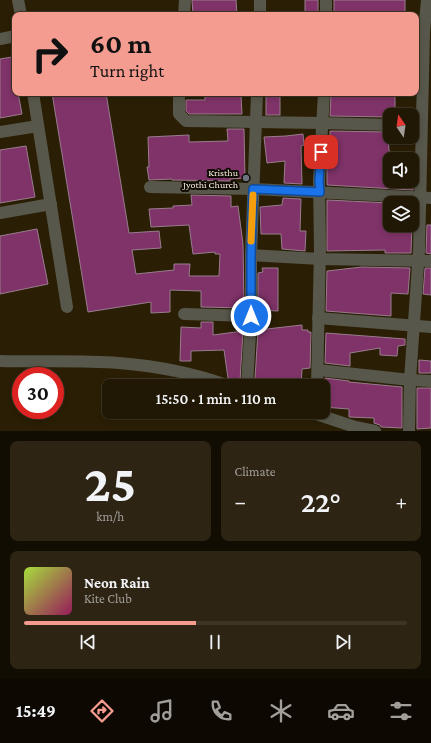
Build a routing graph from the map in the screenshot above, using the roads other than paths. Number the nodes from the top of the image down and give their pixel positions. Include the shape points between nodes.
1 (18, 0) edge
2 (185, 0) edge
3 (260, 0) edge
4 (326, 0) edge
5 (427, 0) edge
6 (20, 12) edge
7 (184, 12) edge
8 (260, 12) edge
9 (326, 12) edge
10 (12, 36) edge
11 (0, 38) edge
12 (33, 96) edge
13 (179, 96) edge
14 (257, 96) edge
15 (324, 96) edge
16 (256, 123) junction
17 (323, 123) junction
18 (383, 125) edge
19 (38, 126) junction
20 (422, 126) edge
21 (0, 132) edge
22 (150, 187) dead end
23 (253, 189) junction
24 (320, 192) junction
25 (426, 198) edge
26 (51, 204) junction
27 (0, 213) edge
28 (251, 255) junction
29 (320, 258) junction
30 (425, 260) edge
31 (67, 307) dead end
32 (184, 314) dead end
33 (251, 316) junction
34 (318, 318) junction
35 (414, 326) junction
36 (431, 327) edge
37 (0, 361) edge
38 (318, 370) junction
39 (205, 379) edge
40 (247, 379) edge
41 (317, 379) edge
42 (410, 380) junction
43 (431, 381) edge
44 (330, 419) edge
45 (375, 431) edge
46 (409, 431) edge

1 - 6 street
2 - 7 street
3 - 8 street
4 - 9 street
5 - 20 street
10 - 11 street
12 - 19 street
13 - 16 street via 179,114 186,121
14 - 16 street
15 - 17 street
16 - 17 street
16 - 23 street
17 - 18 street
17 - 24 street
19 - 21 street
19 - 26 street
20 - 25 street
22 - 23 street
23 - 24 street
23 - 28 street
24 - 25 street
24 - 29 street
25 - 30 street
26 - 27 street
26 - 31 street
28 - 29 street
28 - 33 street
29 - 30 street
29 - 34 street
30 - 35 street
32 - 33 street
33 - 40 street
34 - 35 street
34 - 38 street
35 - 36 street
35 - 42 street
37 - 39 street via 119,363 170,370
38 - 41 street
38 - 42 street
42 - 43 street
42 - 46 street
44 - 45 street

